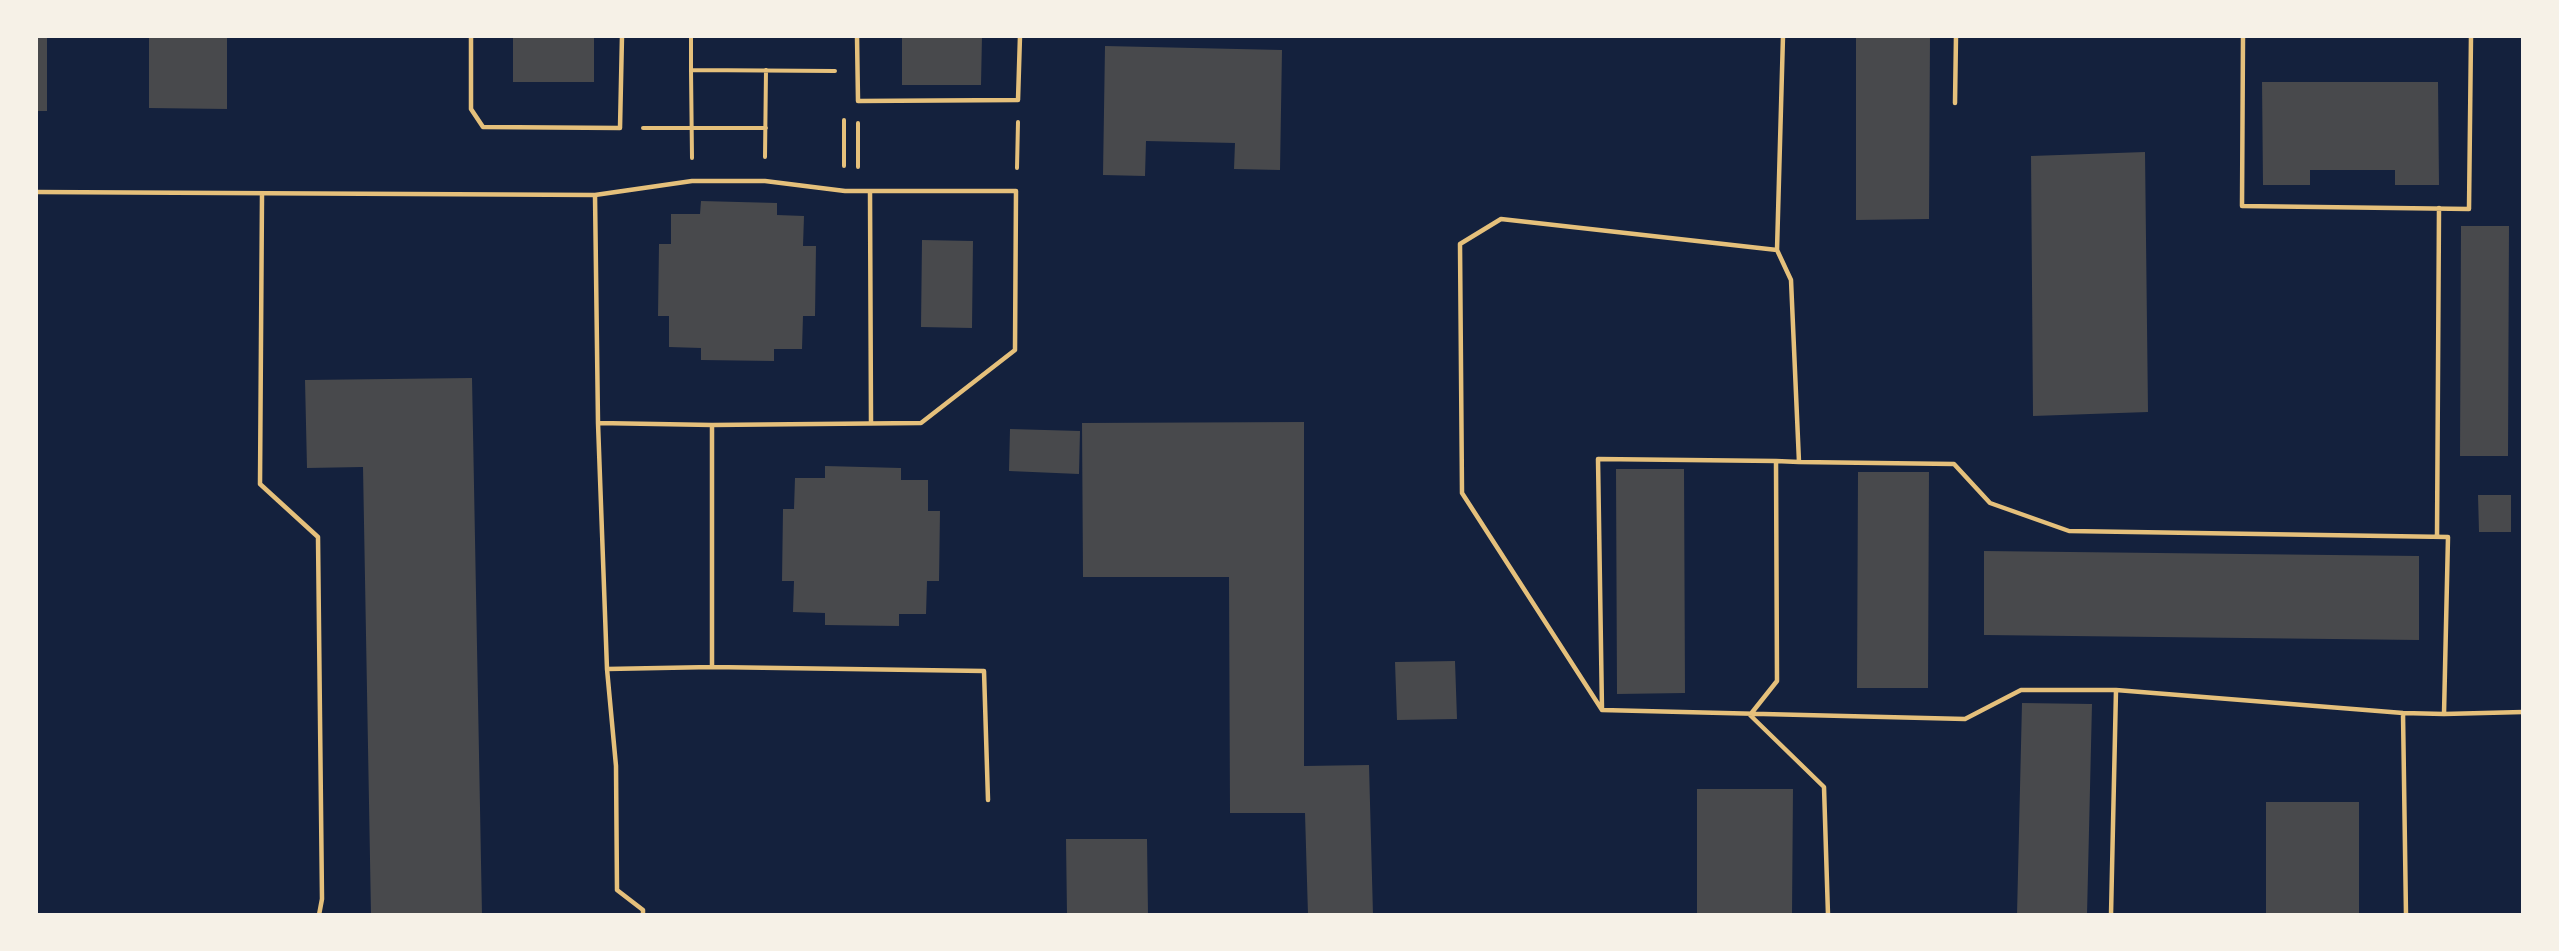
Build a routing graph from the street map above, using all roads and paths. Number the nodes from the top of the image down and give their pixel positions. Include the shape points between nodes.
1 (471, 36) edge
2 (622, 36) edge
3 (692, 36) edge
4 (857, 36) edge
5 (1020, 36) edge
6 (1783, 36) edge
7 (1956, 36) edge
8 (2243, 36) edge
9 (2471, 36) edge
10 (691, 70) junction
11 (766, 70) junction
12 (857, 72) junction
13 (1018, 100) junction
14 (858, 101) junction
15 (1955, 103) dead end
16 (843, 119) dead end
17 (620, 128) junction
18 (691, 129) junction
19 (766, 129) junction
20 (692, 181) junction
21 (765, 181) junction
22 (859, 190) junction
23 (845, 191) junction
24 (870, 191) junction
25 (1016, 191) junction
26 (36, 192) edge
27 (262, 195) junction
28 (594, 195) junction
29 (2439, 208) junction
30 (1777, 250) junction
31 (598, 423) junction
32 (871, 423) junction
33 (712, 425) junction
34 (1776, 461) junction
35 (1799, 462) junction
36 (2437, 537) junction
37 (712, 667) junction
38 (607, 669) junction
39 (2115, 690) junction
40 (1602, 710) junction
41 (2523, 712) edge
42 (2403, 713) junction
43 (2444, 714) junction
44 (1750, 715) junction
45 (988, 800) dead end
46 (319, 915) edge
47 (643, 915) edge
48 (1828, 915) edge
49 (2111, 915) edge
50 (2406, 915) edge

1 - 17 lane via 471,109 483,127
2 - 17 lane
3 - 10 path
4 - 12 lane
5 - 13 lane
6 - 30 lane
7 - 15 lane
8 - 29 lane via 2242,206
9 - 29 lane via 2469,209
10 - 11 path
10 - 18 path
11 - 12 path
11 - 19 path
12 - 14 lane
13 - 14 lane
13 - 25 path
14 - 22 path
16 - 23 path
17 - 18 path
18 - 19 path
18 - 20 path
19 - 21 path
20 - 21 lane
20 - 28 lane
21 - 23 lane
22 - 23 lane
22 - 24 lane
24 - 25 lane
24 - 32 lane
25 - 32 lane via 1015,350 921,423
26 - 27 lane
27 - 28 lane
27 - 46 lane via 260,484 318,537 322,899
28 - 31 lane
29 - 36 lane
30 - 35 lane via 1791,280
30 - 40 lane via 1501,219 1460,244 1462,494
31 - 33 lane
31 - 38 lane
32 - 33 lane
33 - 37 lane
34 - 35 lane
34 - 40 lane via 1598,459
34 - 44 lane via 1777,681
35 - 36 lane via 1954,465 1990,503 2068,531
36 - 43 lane via 2448,537
37 - 38 lane
37 - 45 lane via 984,671
38 - 47 lane via 616,765 616,890 643,910
39 - 42 lane
39 - 44 lane via 2021,690 1965,719
39 - 49 lane
40 - 44 lane
41 - 43 lane
42 - 43 lane
42 - 50 lane
44 - 48 lane via 1824,787

